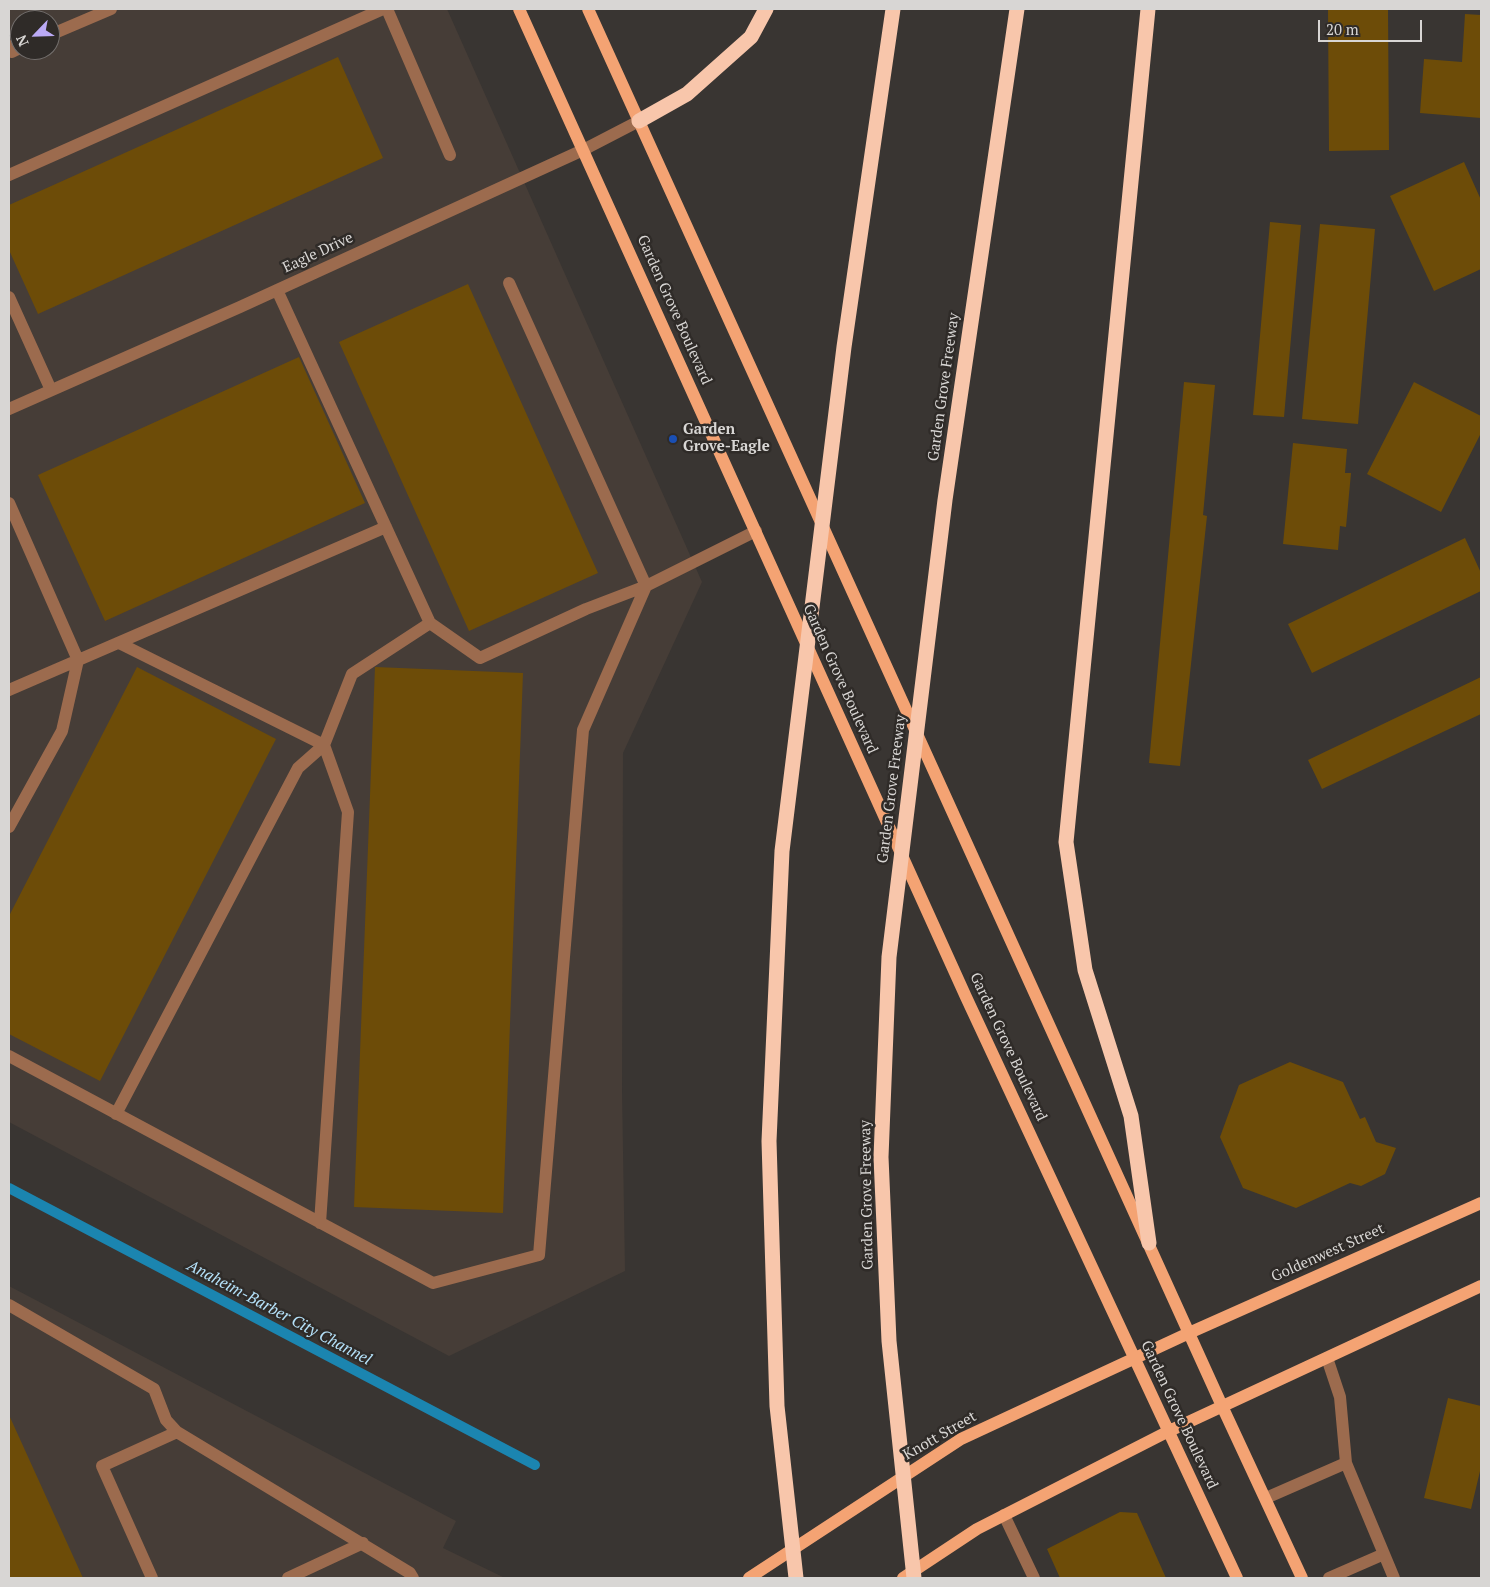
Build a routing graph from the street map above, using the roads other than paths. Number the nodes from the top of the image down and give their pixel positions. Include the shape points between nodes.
1 (111, 9) edge
2 (383, 9) edge
3 (387, 9) edge
4 (519, 9) edge
5 (588, 9) edge
6 (766, 9) edge
7 (893, 9) edge
8 (1018, 9) edge
9 (1148, 9) edge
10 (60, 31) edge
11 (639, 121) junction
12 (583, 150) junction
13 (450, 156) dead end
14 (9, 175) edge
15 (509, 283) dead end
16 (277, 290) junction
17 (9, 297) edge
18 (52, 390) junction
19 (9, 409) edge
20 (9, 503) edge
21 (386, 528) junction
22 (756, 531) junction
23 (646, 586) junction
24 (430, 623) junction
25 (119, 643) junction
26 (78, 660) junction
27 (9, 690) edge
28 (324, 745) junction
29 (9, 827) edge
30 (9, 1056) edge
31 (116, 1114) junction
32 (1481, 1203) edge
33 (320, 1223) junction
34 (1149, 1243) junction
35 (1481, 1286) edge
36 (9, 1305) edge
37 (1189, 1333) junction
38 (1327, 1358) junction
39 (1135, 1359) junction
40 (1222, 1406) junction
41 (177, 1432) junction
42 (1167, 1432) junction
43 (1346, 1463) junction
44 (1266, 1498) junction
45 (1004, 1515) junction
46 (363, 1543) junction
47 (1384, 1554) junction
48 (152, 1578) edge
49 (288, 1578) edge
50 (413, 1578) edge
51 (749, 1578) edge
52 (796, 1578) edge
53 (903, 1578) edge
54 (914, 1578) edge
55 (1034, 1578) edge
56 (1237, 1578) edge
57 (1302, 1578) edge
58 (1329, 1578) edge
59 (1394, 1578) edge

1 - 10 street
2 - 14 street
3 - 13 street
4 - 12 main road, Garden Grove Boulevard
5 - 11 main road
6 - 11 highway via 752,37 687,94
7 - 52 highway via 844,347 782,851 769,1141 778,1406
8 - 54 highway, Garden Grove Freeway via 945,500 889,957 882,1157 889,1341
9 - 34 highway via 1066,842 1085,970 1131,1116
11 - 12 street, Eagle Drive
11 - 34 main road
12 - 16 street, Eagle Drive
12 - 22 main road, Garden Grove Boulevard
15 - 23 street
16 - 18 street, Eagle Drive
16 - 21 street
17 - 18 street
18 - 19 street, Eagle Drive
20 - 26 street
21 - 24 street
21 - 25 street
22 - 23 street
22 - 39 main road, Garden Grove Boulevard via 962,988
23 - 24 street via 586,609 480,658
23 - 33 street via 583,730 539,1255 433,1283
24 - 28 street via 352,674
25 - 26 street
25 - 28 street
26 - 27 street
26 - 29 street via 62,730
28 - 31 street via 298,768
28 - 33 street via 348,812
30 - 31 street
31 - 33 street
32 - 37 main road, Goldenwest Street
34 - 37 main road
35 - 38 main road
36 - 41 street via 154,1389 166,1420
37 - 39 main road, Knott Street
37 - 40 main road
38 - 40 main road
38 - 43 street via 1340,1397
39 - 42 main road, Garden Grove Boulevard
39 - 51 main road, Knott Street via 961,1439
40 - 42 main road
40 - 44 main road
41 - 46 street via 269,1490
41 - 48 street via 102,1466
42 - 45 main road
42 - 56 main road, Garden Grove Boulevard
43 - 44 street
43 - 47 street
44 - 57 main road
45 - 53 main road
45 - 55 street
46 - 49 street
46 - 50 street
47 - 58 street
47 - 59 street

